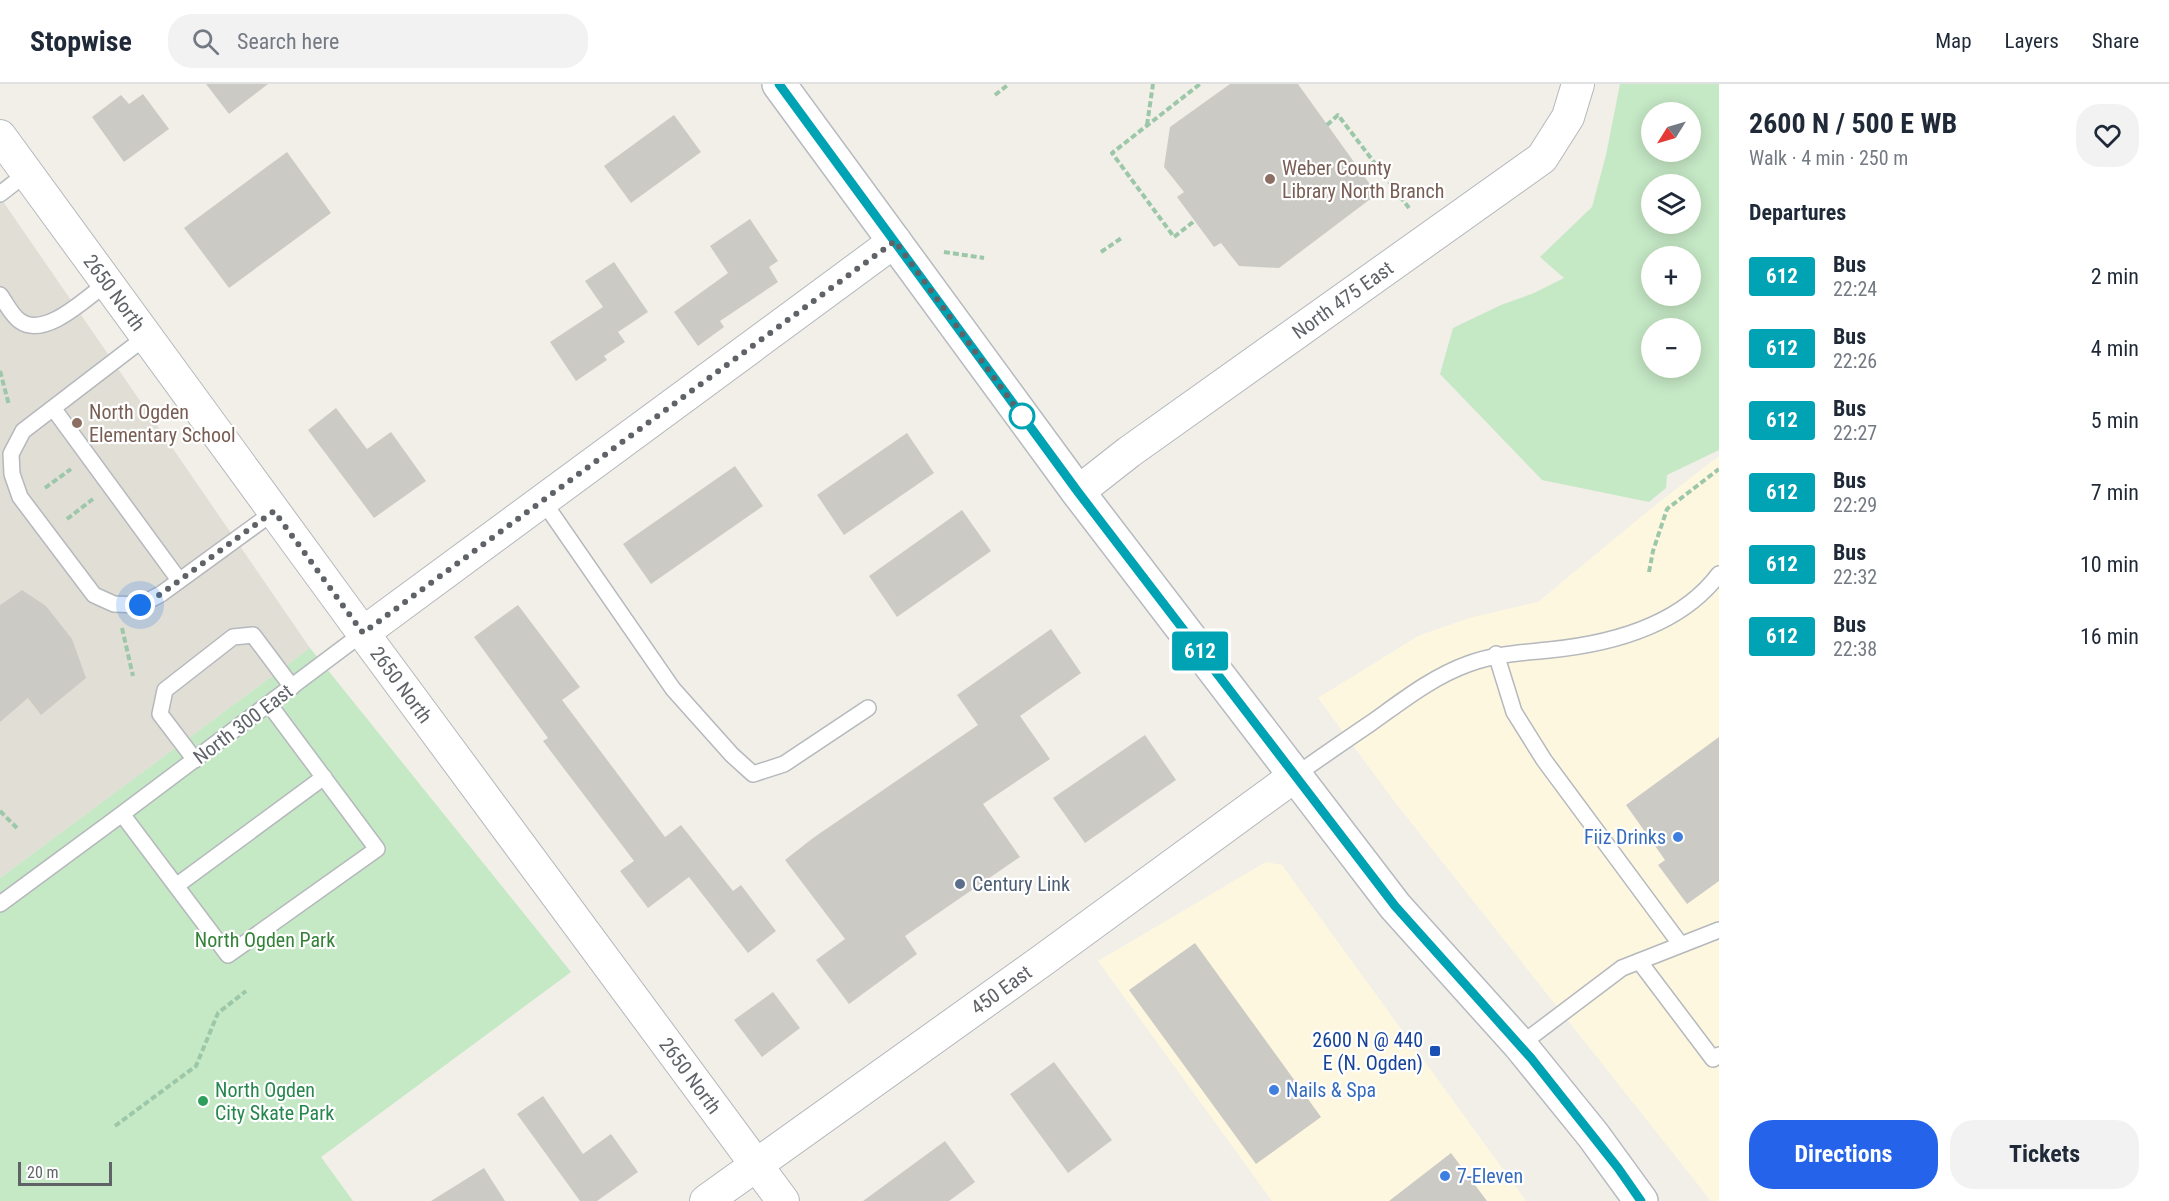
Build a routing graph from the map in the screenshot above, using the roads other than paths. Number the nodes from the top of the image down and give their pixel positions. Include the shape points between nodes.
1 (779, 84) edge
2 (1578, 84) edge
3 (0, 136) edge
4 (27, 173) junction
5 (0, 194) edge
6 (895, 241) junction
7 (107, 283) junction
8 (0, 295) edge
9 (147, 336) junction
10 (53, 408) junction
11 (1078, 492) junction
12 (543, 501) junction
13 (274, 511) junction
14 (1719, 574) edge
15 (179, 580) junction
16 (363, 633) junction
17 (1496, 654) junction
18 (292, 687) junction
19 (269, 704) junction
20 (868, 708) dead end
21 (195, 760) junction
22 (1296, 775) junction
23 (324, 777) junction
24 (122, 814) junction
25 (176, 886) junction
26 (0, 904) edge
27 (1719, 930) edge
28 (1681, 945) junction
29 (1639, 961) junction
30 (1520, 1045) junction
31 (1719, 1055) edge
32 (757, 1165) junction
33 (706, 1201) edge
34 (783, 1201) edge
35 (1641, 1201) edge

1 - 6 main road
2 - 11 street, North 475 East via 1568,117 1542,158
3 - 4 street, 2650 North
4 - 5 lane
4 - 7 street, 2650 North
6 - 11 main road
6 - 12 street
7 - 8 lane via 54,322 35,327 19,321
7 - 9 street, 2650 North
9 - 10 lane
9 - 13 street, 2650 North
10 - 15 lane
10 - 15 lane via 23,431 11,454 12,474 20,497 94,595 114,604 140,605
11 - 22 main road
12 - 16 street
12 - 20 lane via 673,689 753,774 784,764
13 - 15 lane
13 - 16 street, 2650 North
14 - 17 lane via 1689,606 1647,627 1608,640
16 - 18 lane, North 300 East
16 - 32 street, 2650 North
17 - 22 lane via 1439,677
17 - 28 lane via 1514,712 1544,760
18 - 19 lane, North 300 East
18 - 21 lane via 253,636 233,637 165,690 160,714
19 - 21 lane, North 300 East
19 - 23 lane
21 - 24 lane, North 300 East
22 - 30 main road via 1395,906
22 - 32 street, 450 East
23 - 25 lane
23 - 25 lane via 377,849 228,956
24 - 25 lane
24 - 26 lane, North 300 East
27 - 28 lane
28 - 29 lane
29 - 30 lane via 1622,968
29 - 31 lane via 1713,1059
30 - 35 main road
32 - 33 street, 450 East
32 - 34 street, 2650 North

